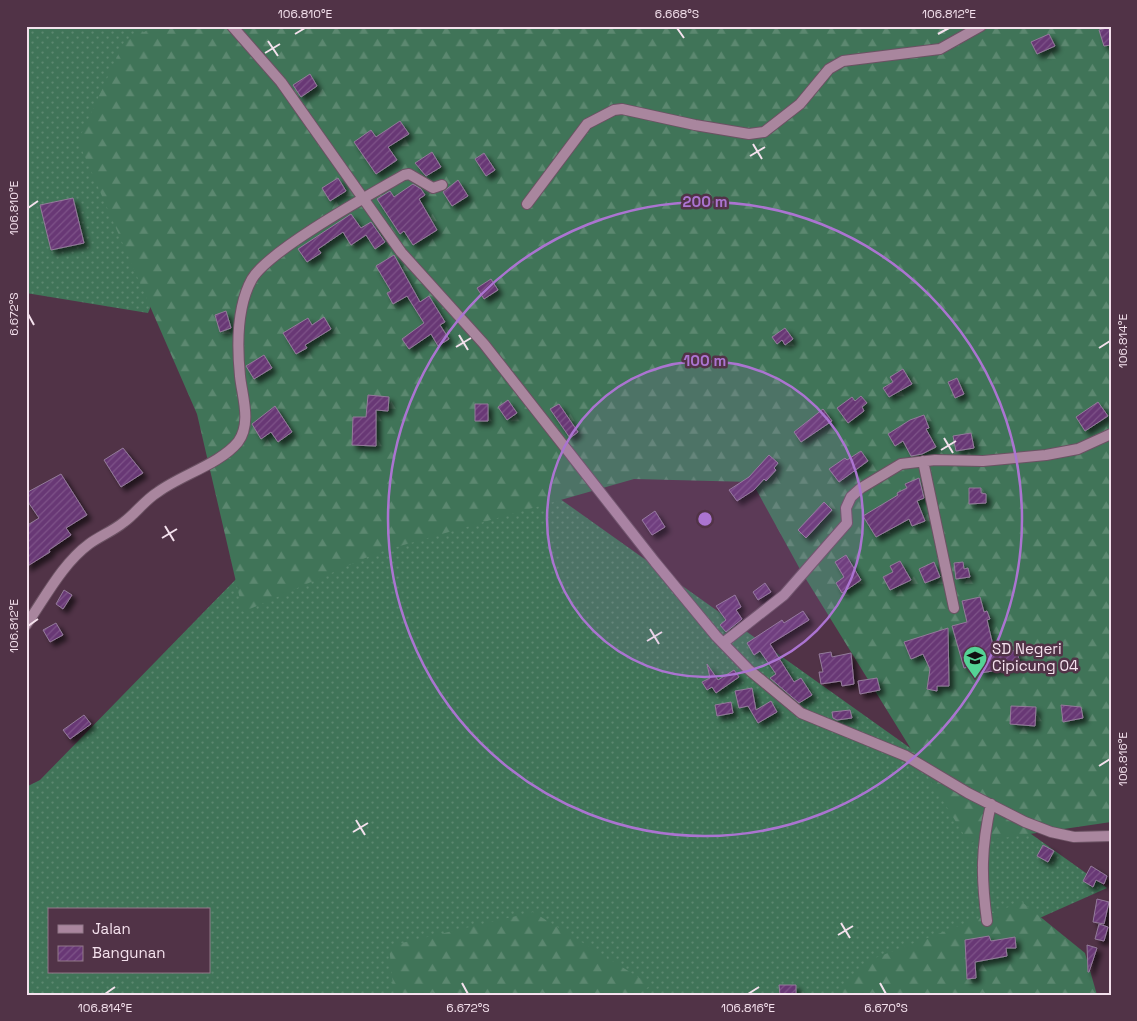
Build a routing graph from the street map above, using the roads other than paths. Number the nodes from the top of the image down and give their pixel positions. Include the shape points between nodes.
1 (232, 26) edge
2 (981, 26) edge
3 (442, 185) dead end
4 (363, 199) junction
5 (527, 204) dead end
6 (1111, 434) edge
7 (923, 461) junction
8 (954, 608) dead end
9 (26, 625) edge
10 (723, 643) junction
11 (991, 804) junction
12 (1111, 836) edge
13 (987, 921) dead end

1 - 4 street via 281,82
2 - 5 street via 940,50 843,60 829,69 800,104 764,132 749,134 614,110 587,124
3 - 4 street via 433,188 409,174
4 - 9 street via 268,262 249,284 240,328 240,378 245,412 239,440 226,453 156,493 122,524 89,543 60,576
4 - 10 street via 401,252 484,344 620,519
6 - 7 street via 1078,449 1046,455 983,462
7 - 8 street
7 - 10 street via 901,464 851,497 846,508 847,523 795,584
10 - 11 street via 800,713 912,759
11 - 12 street via 1051,832 1074,837
11 - 13 street via 983,844 981,878

